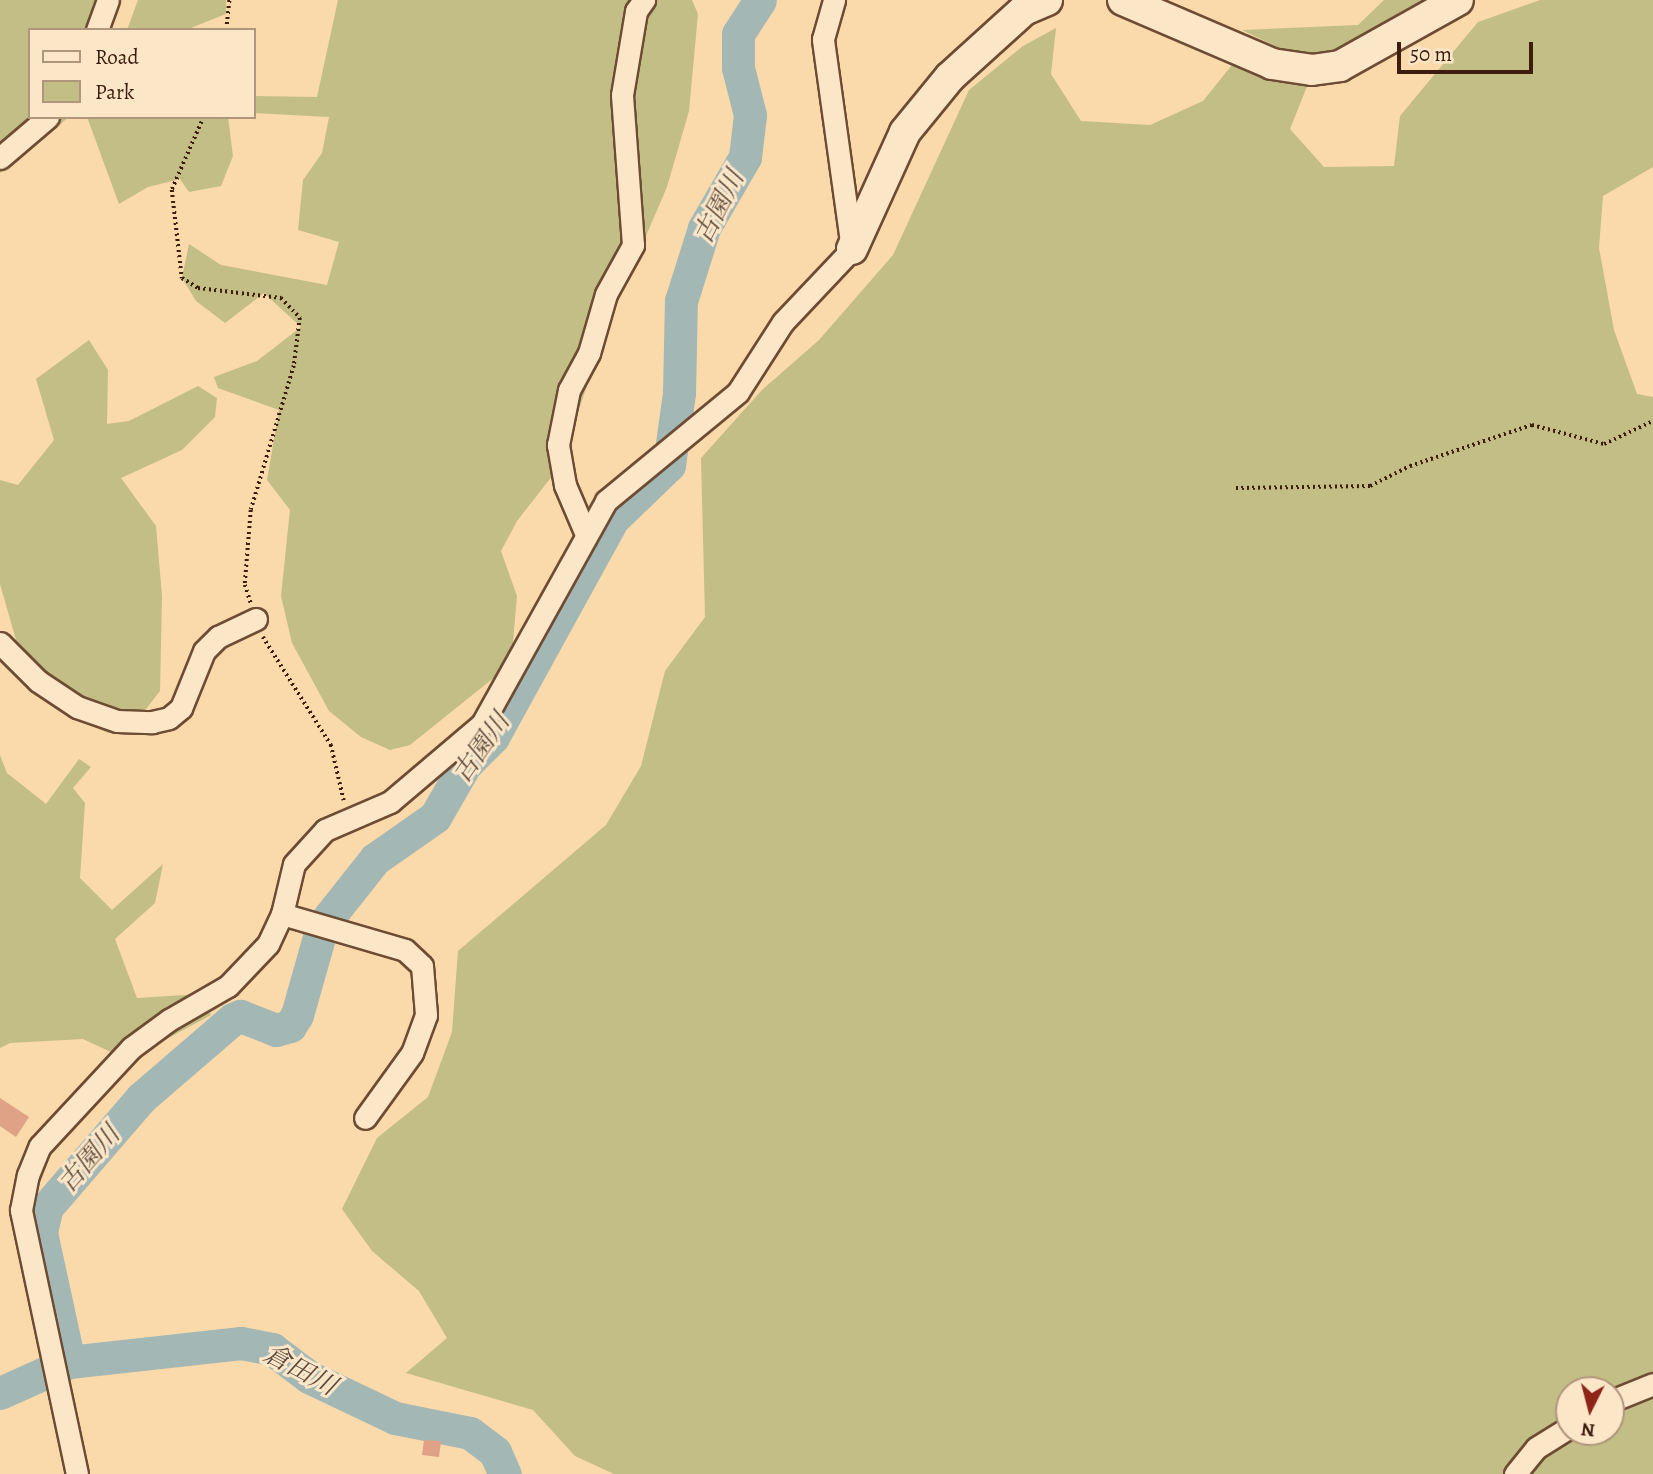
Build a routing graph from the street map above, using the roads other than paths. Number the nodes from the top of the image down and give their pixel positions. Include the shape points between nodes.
1 (108, 0) edge
2 (644, 0) edge
3 (834, 0) edge
4 (1047, 0) edge
5 (1123, 0) edge
6 (1458, 0) edge
7 (98, 28) edge
8 (46, 119) edge
9 (0, 158) edge
10 (852, 249) junction
11 (585, 532) junction
12 (256, 619) road end
13 (0, 643) edge
14 (282, 914) junction
15 (365, 1118) dead end
16 (1653, 1384) edge
17 (1625, 1395) edge
18 (1555, 1436) edge
19 (78, 1474) edge
20 (1515, 1474) edge

1 - 7 street
2 - 11 street via 636,11 622,95 633,245 606,293 589,353 569,390 558,445 565,485
3 - 10 street via 823,39
4 - 10 street via 1024,10 950,77 905,132
5 - 6 street via 1272,64 1312,70 1340,66
8 - 9 street
10 - 11 street via 783,322 738,392 700,427 639,470 606,501
11 - 14 street via 482,724 390,802 325,830 294,864
12 - 13 street via 218,637 204,651 181,708 169,718 152,722 117,721 77,707 38,681
14 - 15 street via 404,950 422,966 426,1015 412,1053
14 - 19 street via 268,944 228,986 131,1048 40,1146 28,1175 21,1210
16 - 17 street
18 - 20 street via 1536,1448

